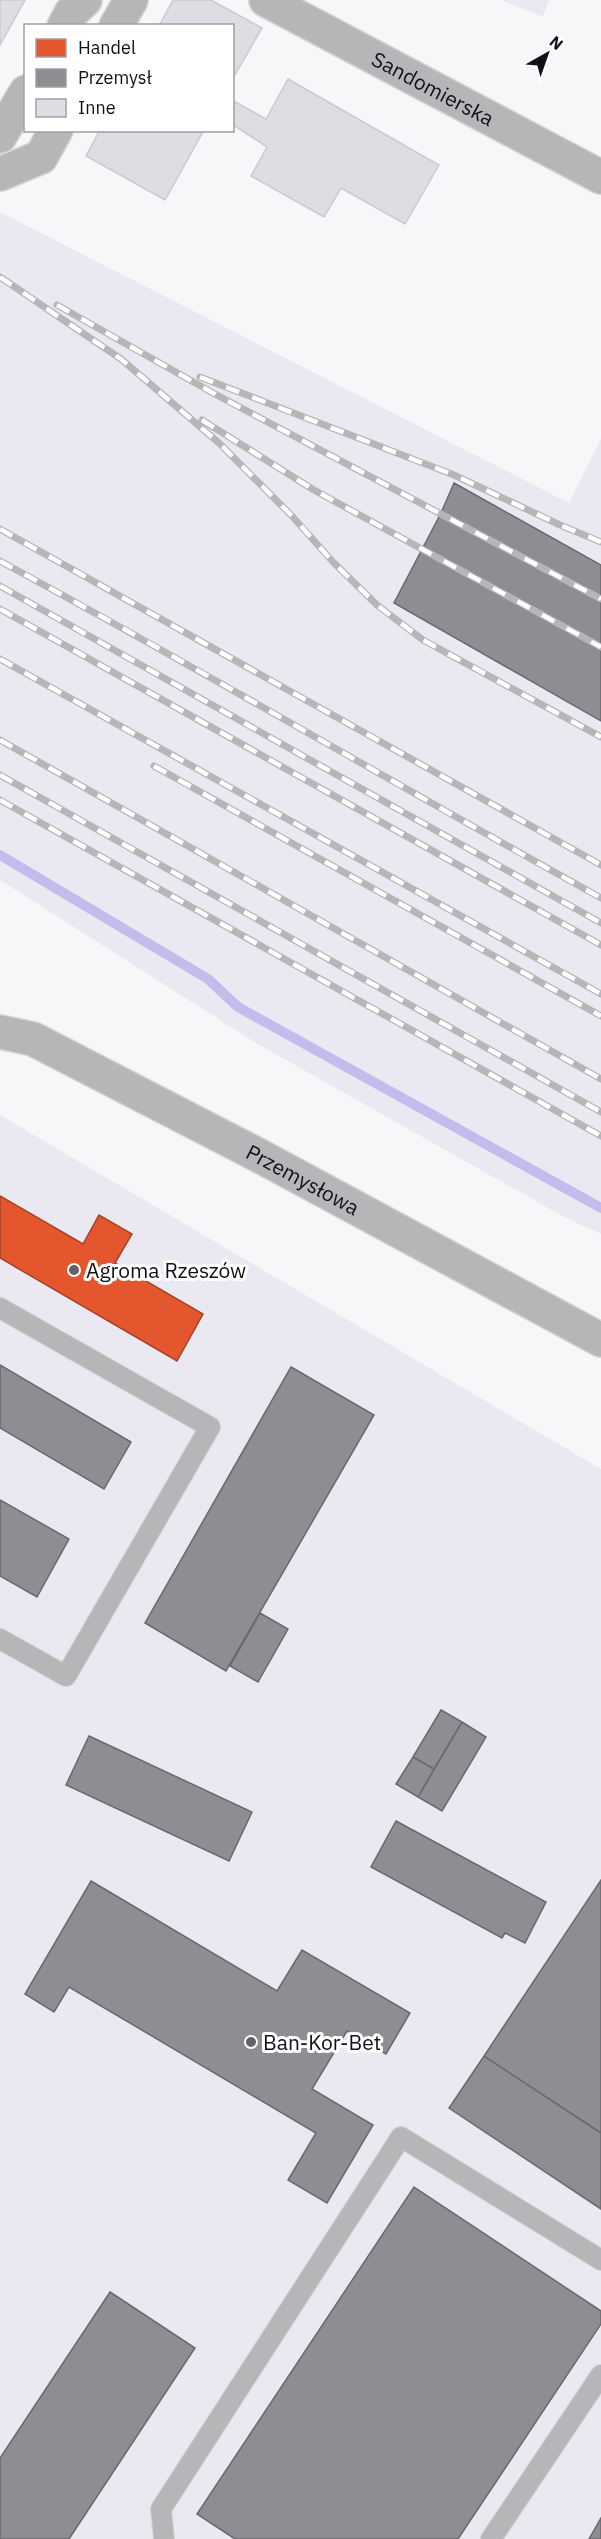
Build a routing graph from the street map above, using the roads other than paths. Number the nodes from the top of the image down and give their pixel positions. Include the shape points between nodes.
1 (86, 0) edge
2 (131, 0) edge
3 (266, 0) edge
4 (65, 24) edge
5 (117, 24) edge
6 (24, 95) edge
7 (55, 132) edge
8 (0, 136) edge
9 (0, 174) edge
10 (601, 177) edge
11 (0, 1032) edge
12 (0, 1308) edge
13 (601, 1340) edge
14 (0, 1639) edge
15 (601, 2260) edge
16 (601, 2375) edge
17 (164, 2539) edge
18 (491, 2539) edge

1 - 4 street
2 - 5 street
3 - 10 street, Sandomierska
6 - 8 street
7 - 9 street via 41,157
11 - 13 street, Przemysłowa via 33,1039
12 - 14 lane via 210,1427 66,1676
15 - 17 lane via 401,2137 161,2509
16 - 18 lane

